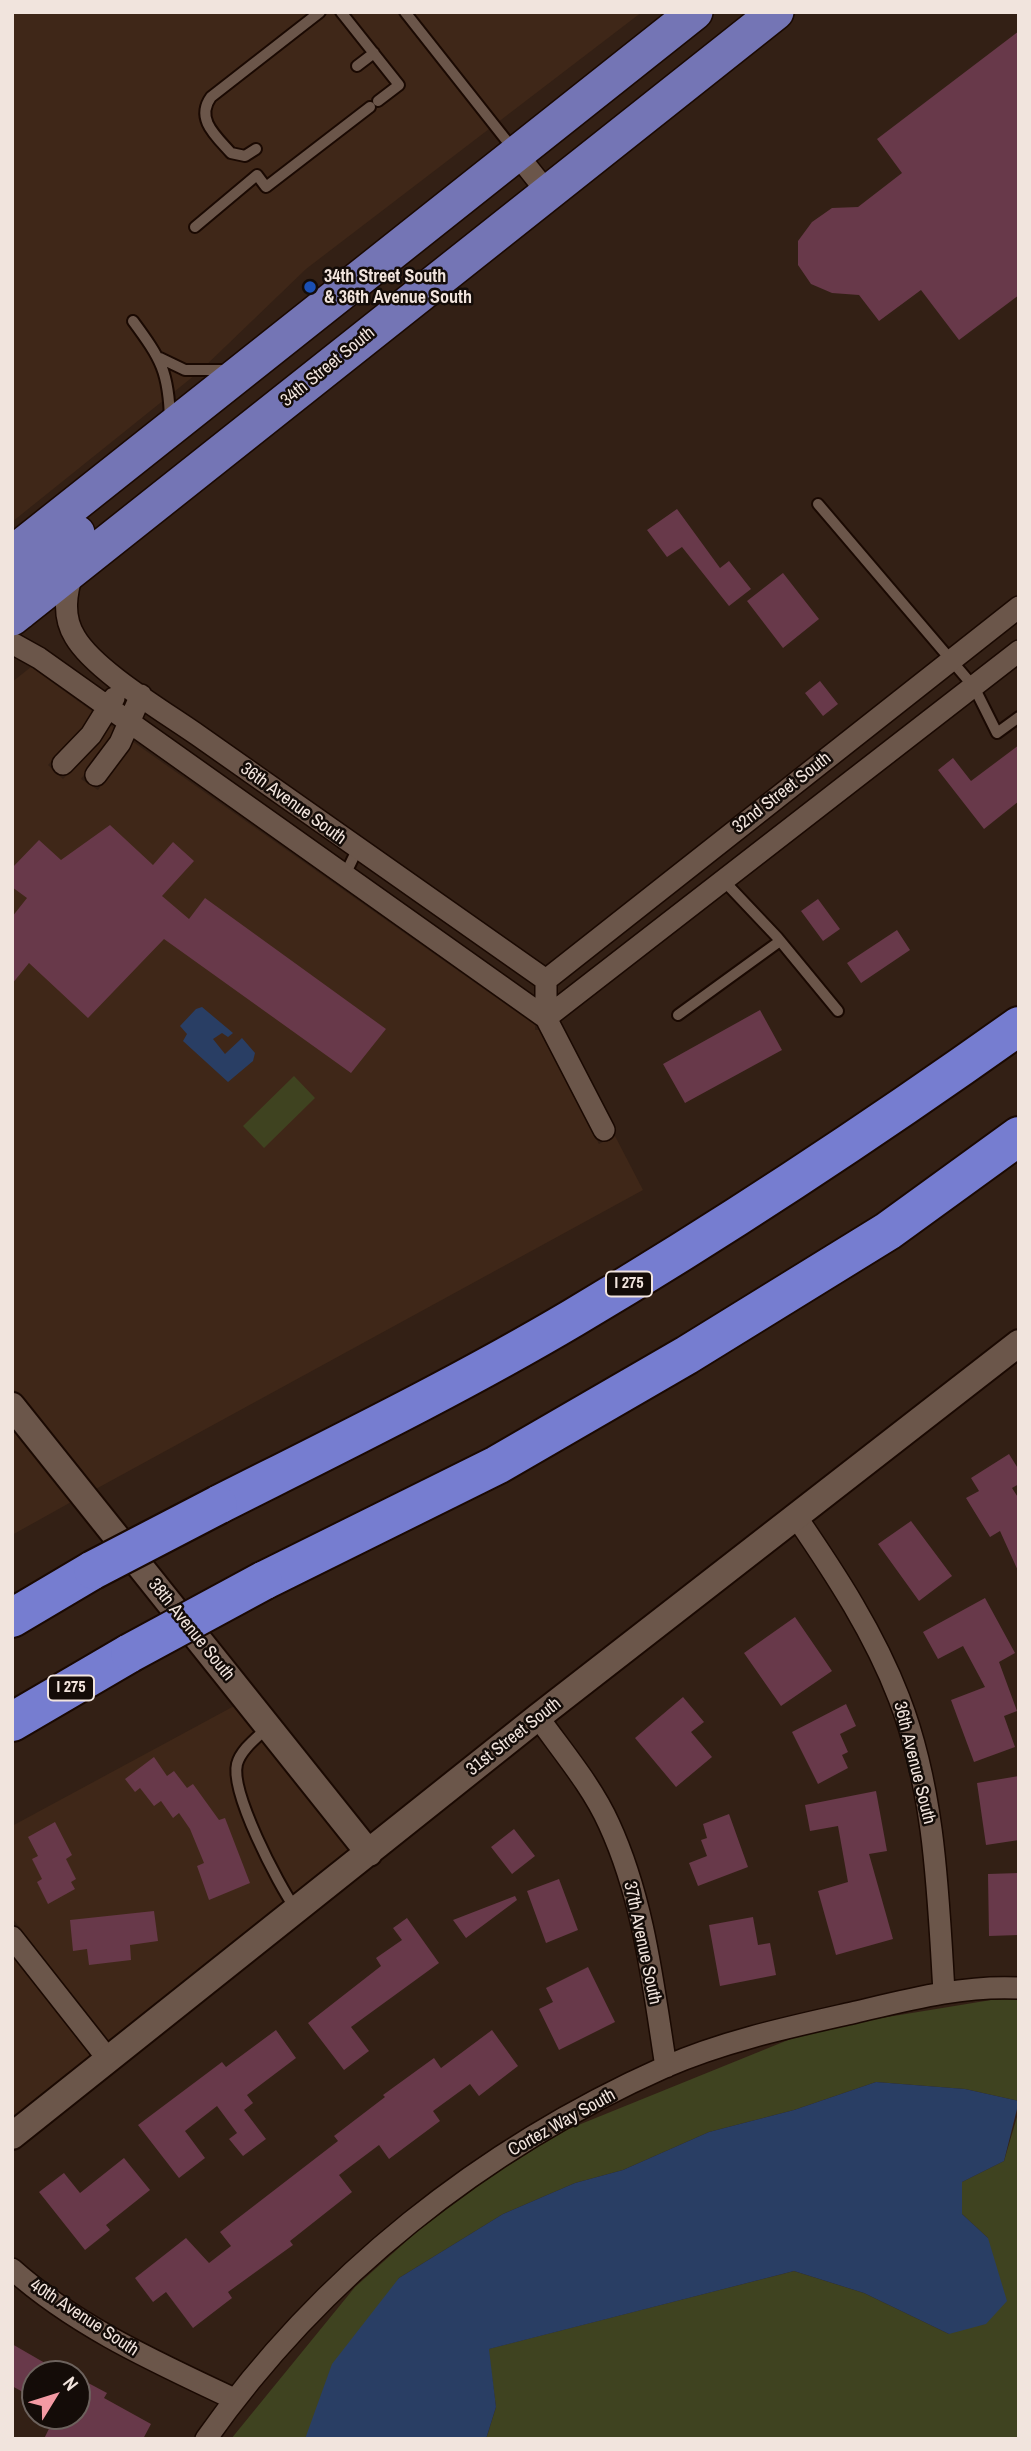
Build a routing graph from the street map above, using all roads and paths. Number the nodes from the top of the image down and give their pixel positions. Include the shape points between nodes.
1 (320, 12) edge
2 (341, 12) edge
3 (405, 12) edge
4 (695, 12) edge
5 (766, 16) edge
6 (374, 53) junction
7 (357, 66) dead end
8 (256, 149) dead end
9 (516, 153) junction
10 (547, 192) junction
11 (195, 227) dead end
12 (133, 321) dead end
13 (160, 358) junction
14 (249, 368) junction
15 (171, 430) junction
16 (818, 504) dead end
17 (12, 554) edge
18 (74, 569) junction
19 (1019, 607) edge
20 (15, 624) edge
21 (1019, 651) edge
22 (950, 660) junction
23 (123, 681) junction
24 (974, 687) junction
25 (141, 695) junction
26 (108, 709) junction
27 (1019, 717) edge
28 (127, 723) junction
29 (63, 764) dead end
30 (96, 775) dead end
31 (357, 849) junction
32 (344, 877) junction
33 (724, 881) junction
34 (780, 941) junction
35 (546, 980) junction
36 (838, 1011) dead end
37 (678, 1015) dead end
38 (546, 1018) junction
39 (1019, 1026) edge
40 (604, 1130) dead end
41 (1019, 1136) edge
42 (1019, 1343) edge
43 (12, 1406) edge
44 (797, 1518) junction
45 (12, 1618) edge
46 (538, 1717) junction
47 (12, 1722) edge
48 (268, 1727) junction
49 (369, 1853) junction
50 (296, 1910) junction
51 (12, 1937) edge
52 (1019, 1988) edge
53 (944, 1992) junction
54 (108, 2059) junction
55 (666, 2067) junction
56 (12, 2136) edge
57 (12, 2269) edge
58 (234, 2399) junction
59 (206, 2439) edge

1 - 8 lane via 211,97 205,107 205,121 230,153 245,156
2 - 6 lane
3 - 9 lane
4 - 9 highway
5 - 10 highway, 34th Street South
6 - 7 lane
6 - 11 lane via 399,85 266,187 257,176
9 - 10 street
9 - 14 highway
10 - 18 highway, 34th Street South
12 - 13 lane
13 - 14 lane via 185,370
13 - 15 lane via 168,383
14 - 15 highway
15 - 17 highway
15 - 20 highway via 160,466 29,574 19,592
16 - 22 lane
18 - 20 highway, 34th Street South
18 - 23 street, 36th Avenue South via 66,605 73,635 83,649
19 - 22 street, 32nd Street South
20 - 26 street, 36th Avenue South via 39,658
21 - 24 street, 32nd Street South
22 - 24 lane
22 - 35 street, 32nd Street South
23 - 25 street, 36th Avenue South
23 - 26 street
24 - 27 lane via 997,733
24 - 33 street, 32nd Street South
25 - 28 street
25 - 31 street, 36th Avenue South
26 - 28 street, 36th Avenue South
26 - 29 street
28 - 30 street via 120,743
28 - 32 street, 36th Avenue South
31 - 32 lane
31 - 35 street, 36th Avenue South
32 - 38 street, 36th Avenue South
33 - 34 lane
33 - 38 street, 32nd Street South
34 - 36 lane
34 - 37 lane
35 - 38 street, 36th Avenue South
38 - 40 street, 36th Avenue South
39 - 45 highway, I 275, bridge via 742,1214 571,1319 413,1407 93,1570
41 - 47 highway, I 275, bridge via 888,1231 687,1355 497,1465 263,1581
42 - 44 street, 31st Street South
43 - 48 street, 38th Avenue South
44 - 46 street, 31st Street South
44 - 53 street, 36th Avenue South via 842,1584 900,1699 920,1771 936,1860
46 - 49 street, 31st Street South
46 - 55 street, 37th Avenue South via 609,1822 636,1896
48 - 49 street, 38th Avenue South
48 - 50 lane via 238,1760 236,1782 279,1885
49 - 50 street, 31st Street South
50 - 54 street, 31st Street South
51 - 54 street
52 - 53 street, Cortez Way South
53 - 55 street, Cortez Way South via 779,2029
54 - 56 street, 31st Street South
55 - 58 street, Cortez Way South via 551,2127 427,2209 359,2264
57 - 58 street, 40th Avenue South via 39,2293 125,2348
58 - 59 street, Cortez Way South

